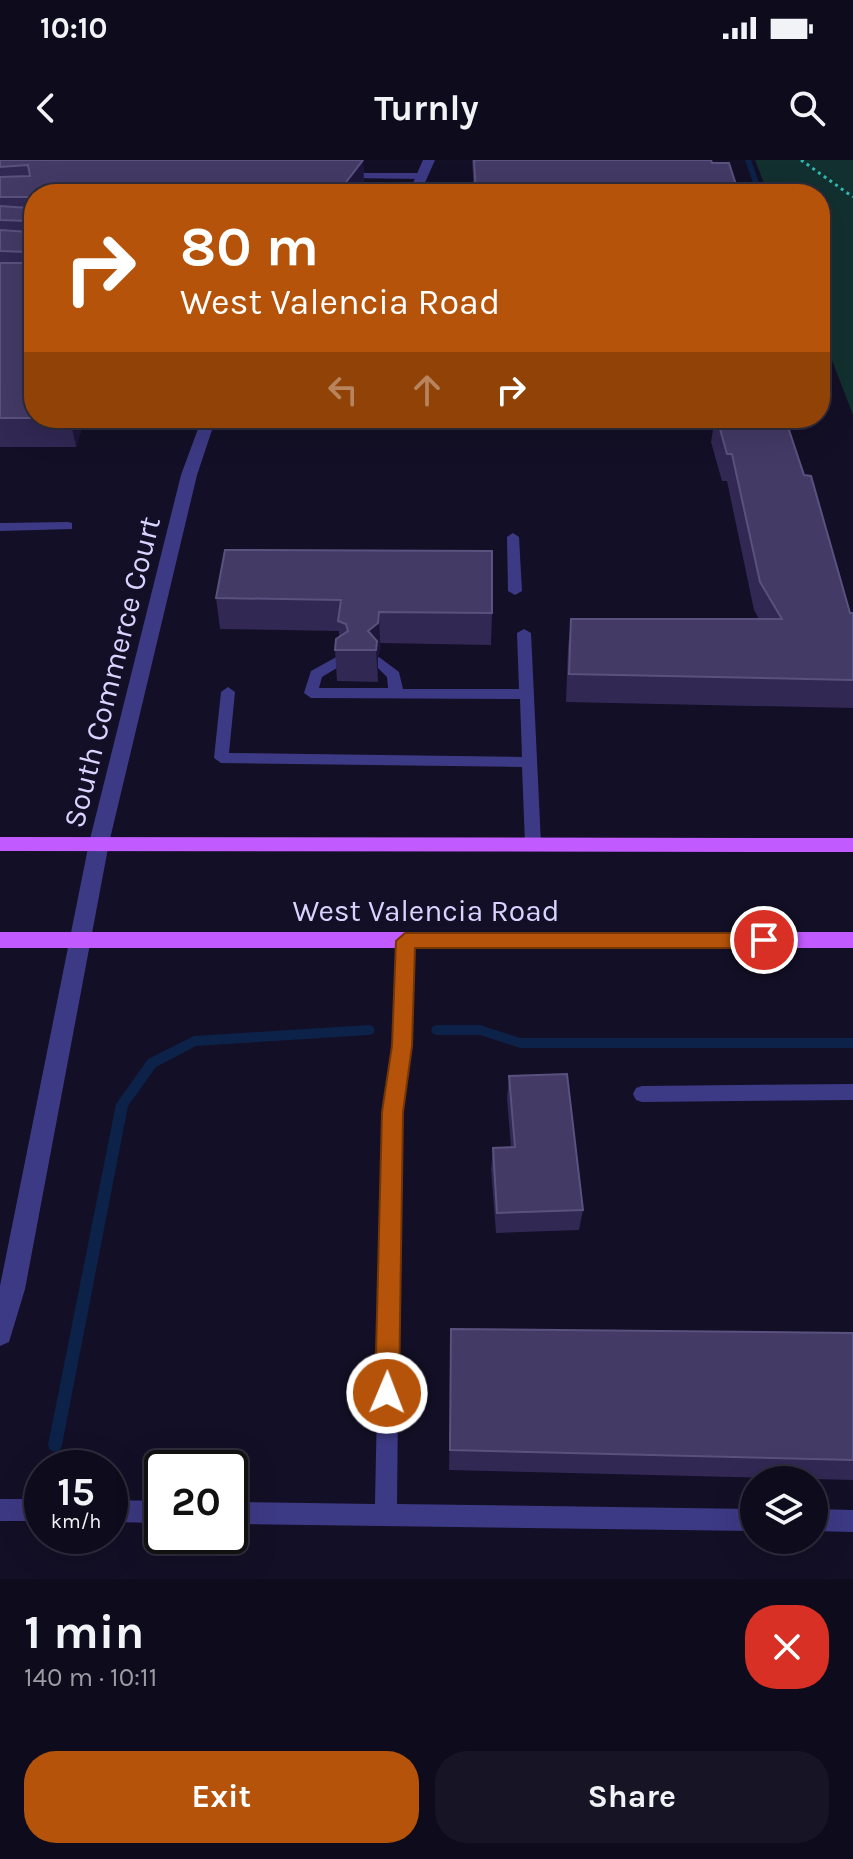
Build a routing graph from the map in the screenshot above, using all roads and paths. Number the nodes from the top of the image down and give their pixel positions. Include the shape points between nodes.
1 (429, 160) edge
2 (801, 160) edge
3 (331, 175) edge
4 (422, 176) junction
5 (418, 184) edge
6 (853, 197) edge
7 (205, 428) edge
8 (68, 526) dead end
9 (0, 527) edge
10 (513, 537) dead end
11 (515, 591) dead end
12 (524, 633) dead end
13 (340, 660) edge
14 (379, 662) edge
15 (228, 692) dead end
16 (396, 693) junction
17 (527, 694) junction
18 (529, 762) junction
19 (99, 843) junction
20 (0, 844) edge
21 (533, 844) junction
22 (853, 845) edge
23 (0, 940) edge
24 (853, 940) edge
25 (78, 941) junction
26 (405, 941) junction
27 (853, 1092) edge
28 (642, 1094) dead end
29 (0, 1333) edge
30 (0, 1510) edge
31 (24, 1510) edge
32 (248, 1513) edge
33 (386, 1515) junction
34 (740, 1520) edge
35 (828, 1520) edge
36 (853, 1521) edge

1 - 4 street
2 - 6 path
3 - 4 lane
4 - 5 street
7 - 19 street, South Commerce Court via 189,475
8 - 9 lane
10 - 11 lane
12 - 17 lane
13 - 16 lane via 316,674 311,693
14 - 16 lane via 394,675
15 - 18 lane via 221,758
16 - 17 lane
17 - 18 lane
18 - 21 lane
19 - 20 main road
19 - 21 main road
19 - 25 street, South Commerce Court
21 - 22 main road
23 - 25 main road, West Valencia Road
24 - 26 main road, West Valencia Road
25 - 26 main road, West Valencia Road
25 - 29 street, South Commerce Court
26 - 33 lane via 402,1046 392,1112
27 - 28 lane
30 - 31 lane
32 - 33 lane
33 - 34 lane
35 - 36 lane

